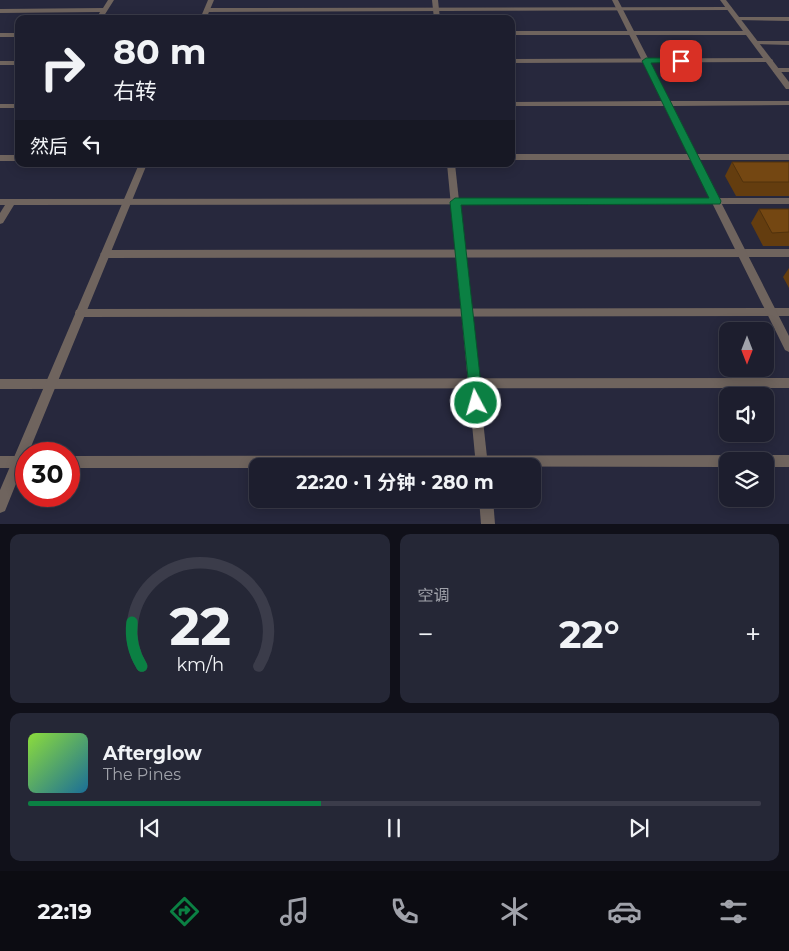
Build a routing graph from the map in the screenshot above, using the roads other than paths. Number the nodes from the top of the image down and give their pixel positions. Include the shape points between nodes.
1 (111, 0) edge
2 (211, 0) edge
3 (435, 0) edge
4 (615, 0) edge
5 (723, 0) edge
6 (730, 8) junction
7 (436, 9) junction
8 (620, 9) junction
9 (104, 10) junction
10 (206, 10) junction
11 (0, 11) edge
12 (101, 15) edge
13 (204, 15) edge
14 (437, 15) edge
15 (738, 19) junction
16 (789, 19) edge
17 (632, 33) junction
18 (748, 33) junction
19 (515, 34) edge
20 (0, 35) edge
21 (15, 35) edge
22 (756, 43) junction
23 (789, 43) edge
24 (769, 60) junction
25 (515, 61) edge
26 (646, 61) junction
27 (0, 63) edge
28 (15, 63) edge
29 (776, 70) junction
30 (789, 70) edge
31 (789, 87) edge
32 (667, 103) junction
33 (789, 103) edge
34 (515, 104) edge
35 (0, 106) edge
36 (15, 106) edge
37 (515, 157) edge
38 (694, 157) junction
39 (789, 157) edge
40 (0, 158) edge
41 (15, 158) edge
42 (142, 167) edge
43 (452, 167) edge
44 (716, 201) junction
45 (789, 201) edge
46 (0, 202) edge
47 (11, 202) junction
48 (127, 202) junction
49 (455, 202) junction
50 (0, 220) edge
51 (461, 253) junction
52 (742, 253) junction
53 (789, 253) edge
54 (105, 254) junction
55 (772, 312) junction
56 (789, 312) edge
57 (467, 313) junction
58 (80, 314) junction
59 (789, 347) edge
60 (789, 383) edge
61 (0, 384) edge
62 (51, 384) junction
63 (474, 384) junction
64 (29, 442) edge
65 (481, 458) edge
66 (789, 460) edge
67 (0, 462) edge
68 (15, 462) edge
69 (80, 462) edge
70 (249, 463) edge
71 (541, 463) edge
72 (15, 476) edge
73 (0, 506) edge
74 (487, 508) edge
75 (488, 524) edge

1 - 9 street
2 - 10 street
3 - 7 street
4 - 8 street
5 - 6 street
6 - 8 street
6 - 15 street
7 - 8 street
7 - 10 street
7 - 14 street
8 - 17 street
9 - 11 street
9 - 12 street
10 - 13 street
15 - 16 street
15 - 18 street
17 - 18 street
17 - 19 street
17 - 26 street
18 - 22 street
20 - 21 street
22 - 23 street
22 - 24 street
24 - 26 street
24 - 29 street
25 - 26 street
26 - 32 street
27 - 28 street
29 - 30 street
29 - 31 street
32 - 33 street
32 - 34 street
32 - 38 street
35 - 36 street
37 - 38 street
38 - 39 street
38 - 44 street
40 - 41 street
42 - 48 street
43 - 49 street
44 - 45 street
44 - 49 street
44 - 52 street
46 - 47 street
47 - 48 street
47 - 50 street
48 - 49 street
48 - 54 street
49 - 51 street
51 - 52 street
51 - 54 street
51 - 57 street
52 - 53 street
52 - 55 street
54 - 58 street
55 - 56 street
55 - 57 street
55 - 59 street
57 - 58 street
57 - 63 street
58 - 62 street
60 - 63 street
61 - 62 street
62 - 63 street
62 - 64 street
63 - 65 street
66 - 71 street
67 - 68 street
69 - 70 street
72 - 73 street
74 - 75 street

